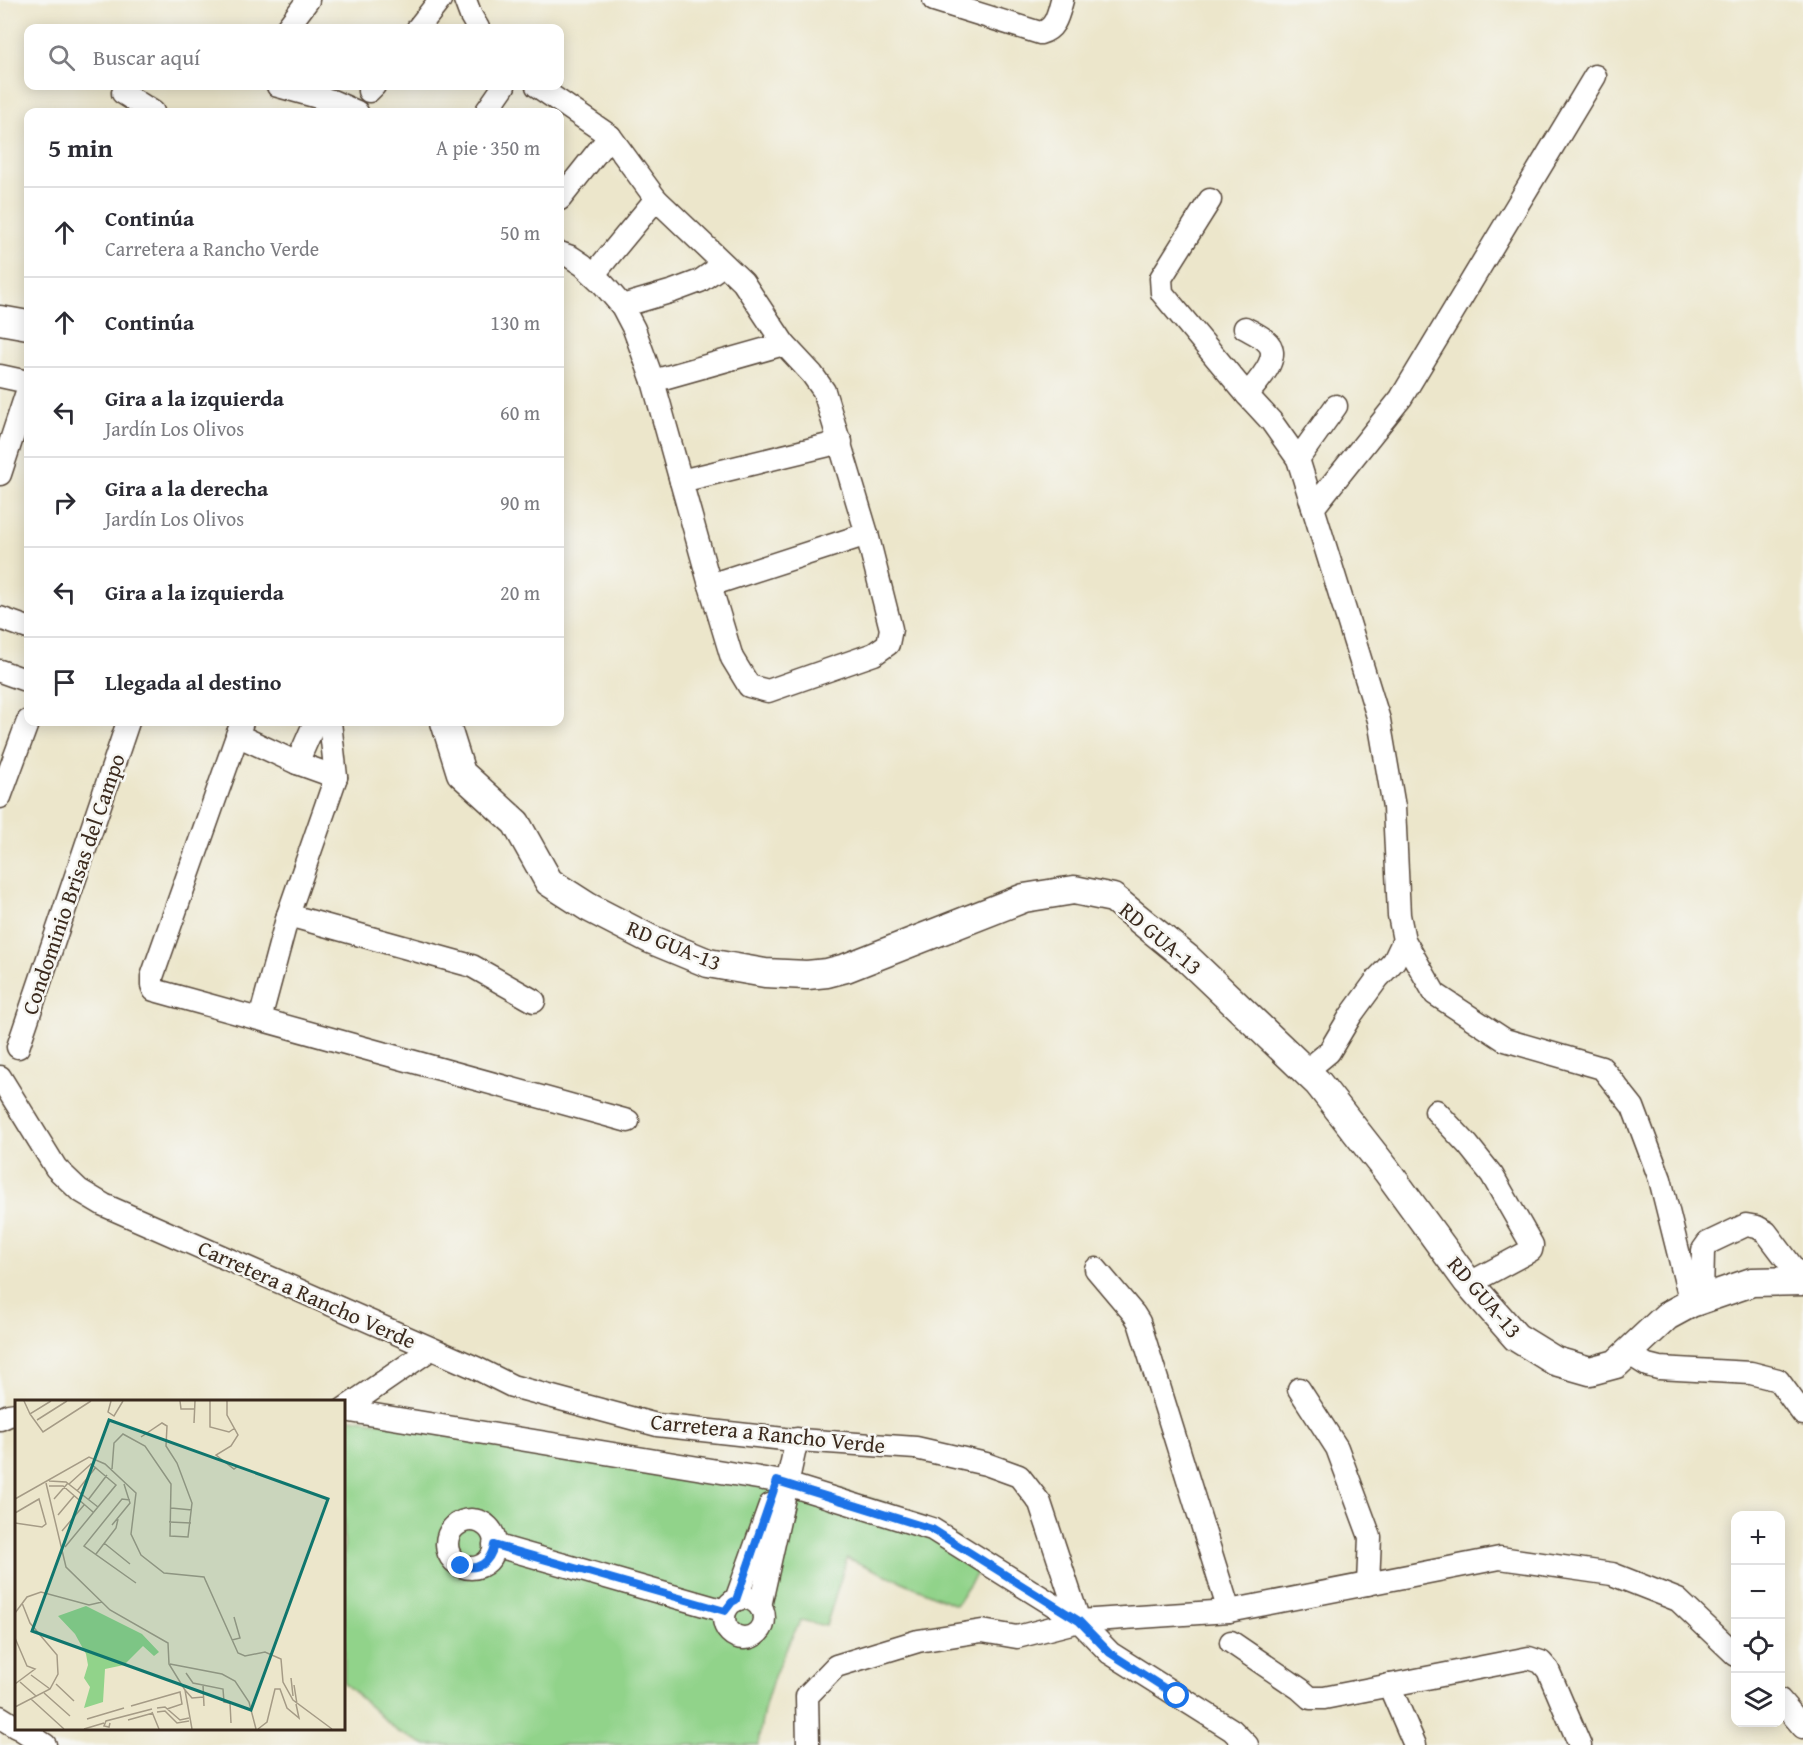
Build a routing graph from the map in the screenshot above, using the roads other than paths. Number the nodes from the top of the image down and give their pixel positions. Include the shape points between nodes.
1 (308, 0) edge
2 (440, 0) edge
3 (465, 0) edge
4 (934, 0) edge
5 (1062, 0) edge
6 (290, 24) edge
7 (421, 24) edge
8 (476, 24) edge
9 (1595, 76) dead end
10 (292, 90) edge
11 (501, 90) edge
12 (543, 90) edge
13 (121, 97) edge
14 (144, 108) edge
15 (348, 108) edge
16 (489, 108) edge
17 (610, 136) junction
18 (564, 194) edge
19 (656, 199) junction
20 (1210, 200) dead end
21 (564, 254) edge
22 (723, 265) junction
23 (594, 274) junction
24 (622, 306) junction
25 (0, 320) edge
26 (24, 324) edge
27 (1245, 328) dead end
28 (784, 344) junction
29 (0, 376) edge
30 (24, 381) edge
31 (653, 381) junction
32 (1247, 395) junction
33 (24, 401) edge
34 (1336, 406) dead end
35 (841, 442) junction
36 (1298, 459) junction
37 (0, 474) edge
38 (681, 481) junction
39 (1313, 508) junction
40 (867, 534) junction
41 (710, 585) junction
42 (0, 618) edge
43 (24, 627) edge
44 (0, 671) edge
45 (24, 680) edge
46 (26, 726) edge
47 (127, 726) edge
48 (313, 726) edge
49 (330, 726) edge
50 (446, 726) edge
51 (240, 728) edge
52 (297, 763) junction
53 (336, 777) junction
54 (0, 797) edge
55 (288, 915) junction
56 (1404, 940) junction
57 (534, 1001) dead end
58 (260, 1019) junction
59 (18, 1047) dead end
60 (1306, 1071) junction
61 (0, 1077) edge
62 (1436, 1111) dead end
63 (628, 1121) dead end
64 (1096, 1269) dead end
65 (1803, 1281) edge
66 (1470, 1283) junction
67 (1696, 1301) junction
68 (431, 1349) junction
69 (1629, 1353) junction
70 (1299, 1389) dead end
71 (345, 1409) edge
72 (345, 1410) edge
73 (15, 1414) edge
74 (1803, 1414) edge
75 (0, 1419) edge
76 (790, 1439) junction
77 (783, 1482) junction
78 (494, 1545) dead end
79 (1368, 1584) junction
80 (731, 1605) junction
81 (760, 1606) junction
82 (1229, 1611) junction
83 (1079, 1621) junction
84 (1231, 1642) dead end
85 (1731, 1650) edge
86 (1389, 1685) junction
87 (1785, 1706) edge
88 (0, 1717) edge
89 (15, 1726) edge
90 (1803, 1727) edge
91 (21, 1730) edge
92 (45, 1745) edge
93 (808, 1745) edge
94 (1247, 1745) edge
95 (1414, 1745) edge
96 (1580, 1745) edge

1 - 6 street
2 - 7 street
3 - 8 street
4 - 5 street via 1040,33 1051,28
9 - 39 street via 1401,399
10 - 15 street
11 - 16 street
12 - 17 street
13 - 14 street
17 - 18 street
17 - 19 street
19 - 22 street
19 - 23 street
20 - 32 street via 1161,278 1162,292
21 - 23 street
22 - 24 street via 700,281
22 - 28 street via 743,282
23 - 24 street
24 - 31 street
25 - 26 main road
27 - 32 street via 1267,341 1273,356
28 - 31 street
28 - 35 street via 824,391
29 - 30 street
31 - 38 street
32 - 36 street
33 - 37 street
34 - 36 street
35 - 38 street
35 - 40 street
36 - 39 street
38 - 41 street
39 - 56 street via 1379,720 1394,807 1399,915
40 - 41 street
40 - 41 street via 891,629 888,644 874,654 768,691 749,686 732,658
42 - 43 street
44 - 45 street
46 - 54 street
47 - 59 street, Condominio Brisas del Campo
48 - 52 street
49 - 53 street
50 - 60 main road, RD GUA-13 via 461,773 516,823 549,882 650,939 708,963 765,973 828,973 1024,898 1074,890 1113,898 1187,958
51 - 52 street
51 - 58 street via 152,985 154,990
52 - 53 street
53 - 55 street
55 - 57 street via 472,966
55 - 58 street
56 - 60 street via 1394,961 1351,1015 1329,1052
56 - 67 street via 1435,994 1505,1040 1602,1068 1633,1107 1660,1179
58 - 63 street
60 - 66 main road, RD GUA-13
61 - 68 street, Carretera a Rancho Verde via 56,1168 79,1190 104,1205
62 - 66 street via 1492,1175 1532,1245 1531,1250
64 - 82 street via 1139,1322
65 - 67 main road, RD GUA-13 via 1752,1282
65 - 67 street via 1766,1232 1746,1225 1708,1243 1703,1250
66 - 69 main road, RD GUA-13 via 1516,1337 1554,1360 1590,1371 1616,1365
67 - 69 main road, RD GUA-13 via 1667,1316
68 - 71 street
68 - 76 street, Carretera a Rancho Verde via 512,1386 657,1425
69 - 74 street via 1659,1368 1751,1373 1778,1380
70 - 79 street via 1337,1448 1370,1537
72 - 77 street
73 - 75 street
76 - 77 street
76 - 83 street, Carretera a Rancho Verde via 916,1448 1019,1476 1040,1503
77 - 80 street
77 - 81 street
77 - 83 street via 932,1529
78 - 80 street
79 - 82 street
79 - 85 street via 1500,1558 1612,1574 1678,1600
80 - 81 street via 741,1598
80 - 81 street via 724,1621 728,1631 747,1639 763,1626
82 - 83 street
83 - 93 street via 1017,1637 982,1631 918,1641 836,1666 807,1696
83 - 94 street, Carretera a Rancho Verde via 1110,1653 1232,1730
84 - 86 street via 1310,1698
86 - 95 street
86 - 96 street via 1529,1658 1541,1662 1548,1670
87 - 90 street
88 - 89 street
91 - 92 street

